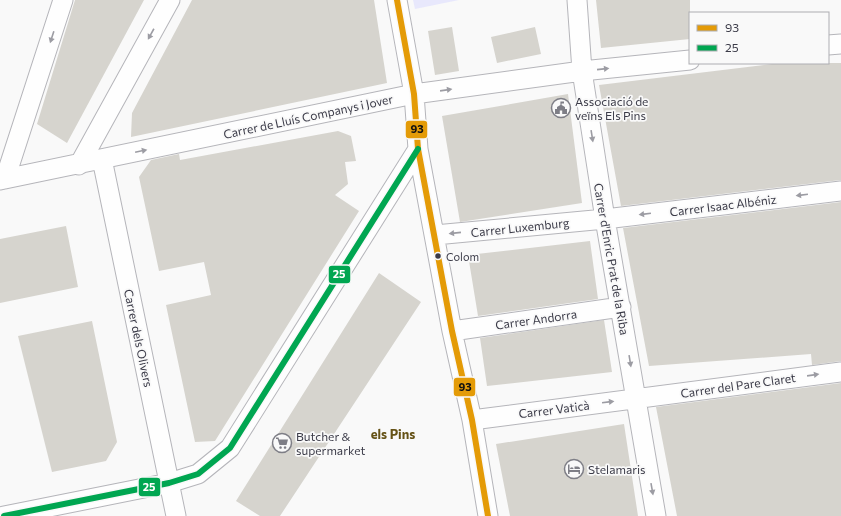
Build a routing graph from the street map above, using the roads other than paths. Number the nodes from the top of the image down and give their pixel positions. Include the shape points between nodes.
1 (63, 0) edge
2 (170, 0) edge
3 (397, 0) edge
4 (577, 0) edge
5 (841, 44) edge
6 (829, 45) edge
7 (689, 60) edge
8 (582, 71) junction
9 (414, 94) junction
10 (418, 149) junction
11 (102, 159) junction
12 (79, 165) junction
13 (2, 180) edge
14 (841, 191) edge
15 (605, 219) junction
16 (435, 235) junction
17 (621, 307) junction
18 (452, 331) junction
19 (841, 372) edge
20 (636, 399) junction
21 (472, 420) junction
22 (169, 483) junction
23 (4, 516) edge
24 (176, 516) edge
25 (488, 516) edge
26 (656, 516) edge

1 -> 13 street
2 -> 12 street
3 - 9 street
4 - 8 street, Carrer d'Enric Prat de la Riba
5 - 6 street
8 -> 7 street, Carrer de Lluís Companys i Jover
9 -> 8 street, Carrer de Lluís Companys i Jover
8 -> 15 street, Carrer d'Enric Prat de la Riba
9 - 10 street
11 -> 9 street, Carrer de Lluís Companys i Jover
10 - 16 street
10 - 22 street via 230,448 198,474
11 - 12 street, Carrer de Lluís Companys i Jover
11 - 22 street, Carrer dels Olivers
12 - 13 street, Carrer de Lluís Companys i Jover
14 -> 15 street, Carrer Isaac Albéniz
15 -> 16 street, Carrer Luxemburg
15 - 17 street, Carrer d'Enric Prat de la Riba
16 - 18 street
17 - 18 street, Carrer Andorra
17 -> 20 street, Carrer d'Enric Prat de la Riba
18 - 21 street
20 -> 19 street, Carrer del Pare Claret
21 -> 20 street, Carrer Vaticà
20 -> 26 street, Carrer d'Enric Prat de la Riba
21 - 25 street
22 - 23 street
22 - 24 street, Carrer dels Olivers

